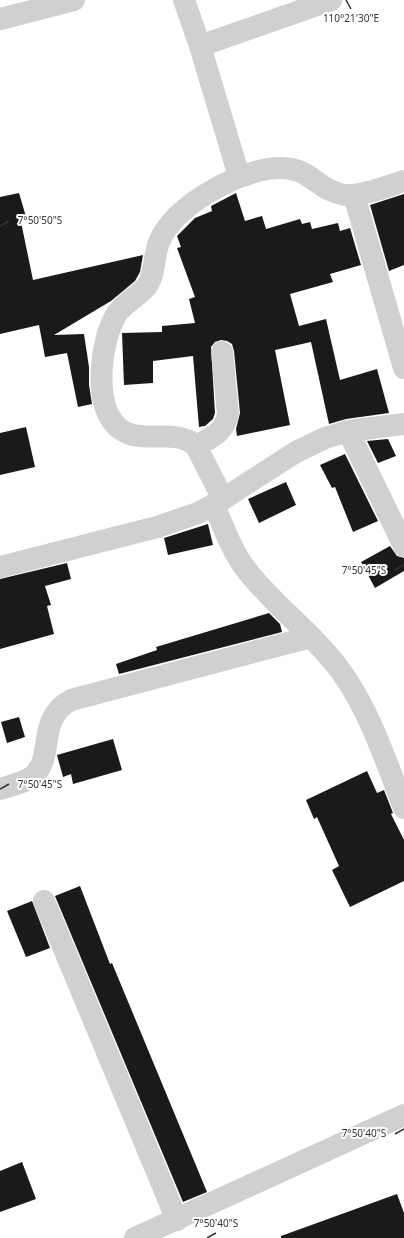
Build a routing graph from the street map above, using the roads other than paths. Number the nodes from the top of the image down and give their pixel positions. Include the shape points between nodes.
1 (74, 0) edge
2 (184, 0) edge
3 (331, 0) edge
4 (0, 19) edge
5 (200, 46) junction
6 (239, 176) junction
7 (404, 181) edge
8 (354, 195) junction
9 (222, 352) dead end
10 (404, 368) edge
11 (404, 424) edge
12 (348, 431) junction
13 (196, 446) junction
14 (219, 502) junction
15 (404, 546) edge
16 (0, 567) edge
17 (311, 637) junction
18 (399, 782) edge
19 (0, 789) edge
20 (404, 808) edge
21 (44, 901) dead end
22 (404, 1115) edge
23 (177, 1220) junction
24 (135, 1238) edge

1 - 4 street
2 - 5 street
3 - 5 street
5 - 6 street
6 - 8 street via 268,169 298,169 336,191
6 - 13 street via 200,198 164,231 156,249 150,280 146,287 116,315 104,348 104,397 110,416 118,428 133,436 187,440
7 - 8 street
8 - 10 street
9 - 13 street via 228,414 226,424
11 - 12 street
12 - 14 street via 325,438 296,452
12 - 15 street
13 - 14 street
14 - 16 street via 198,513 157,527
14 - 17 street via 230,541 245,568
17 - 18 street via 350,685
17 - 19 street via 70,700 55,712 50,722 42,763 37,771 31,777
18 - 20 street
21 - 23 street
22 - 23 street
23 - 24 street

